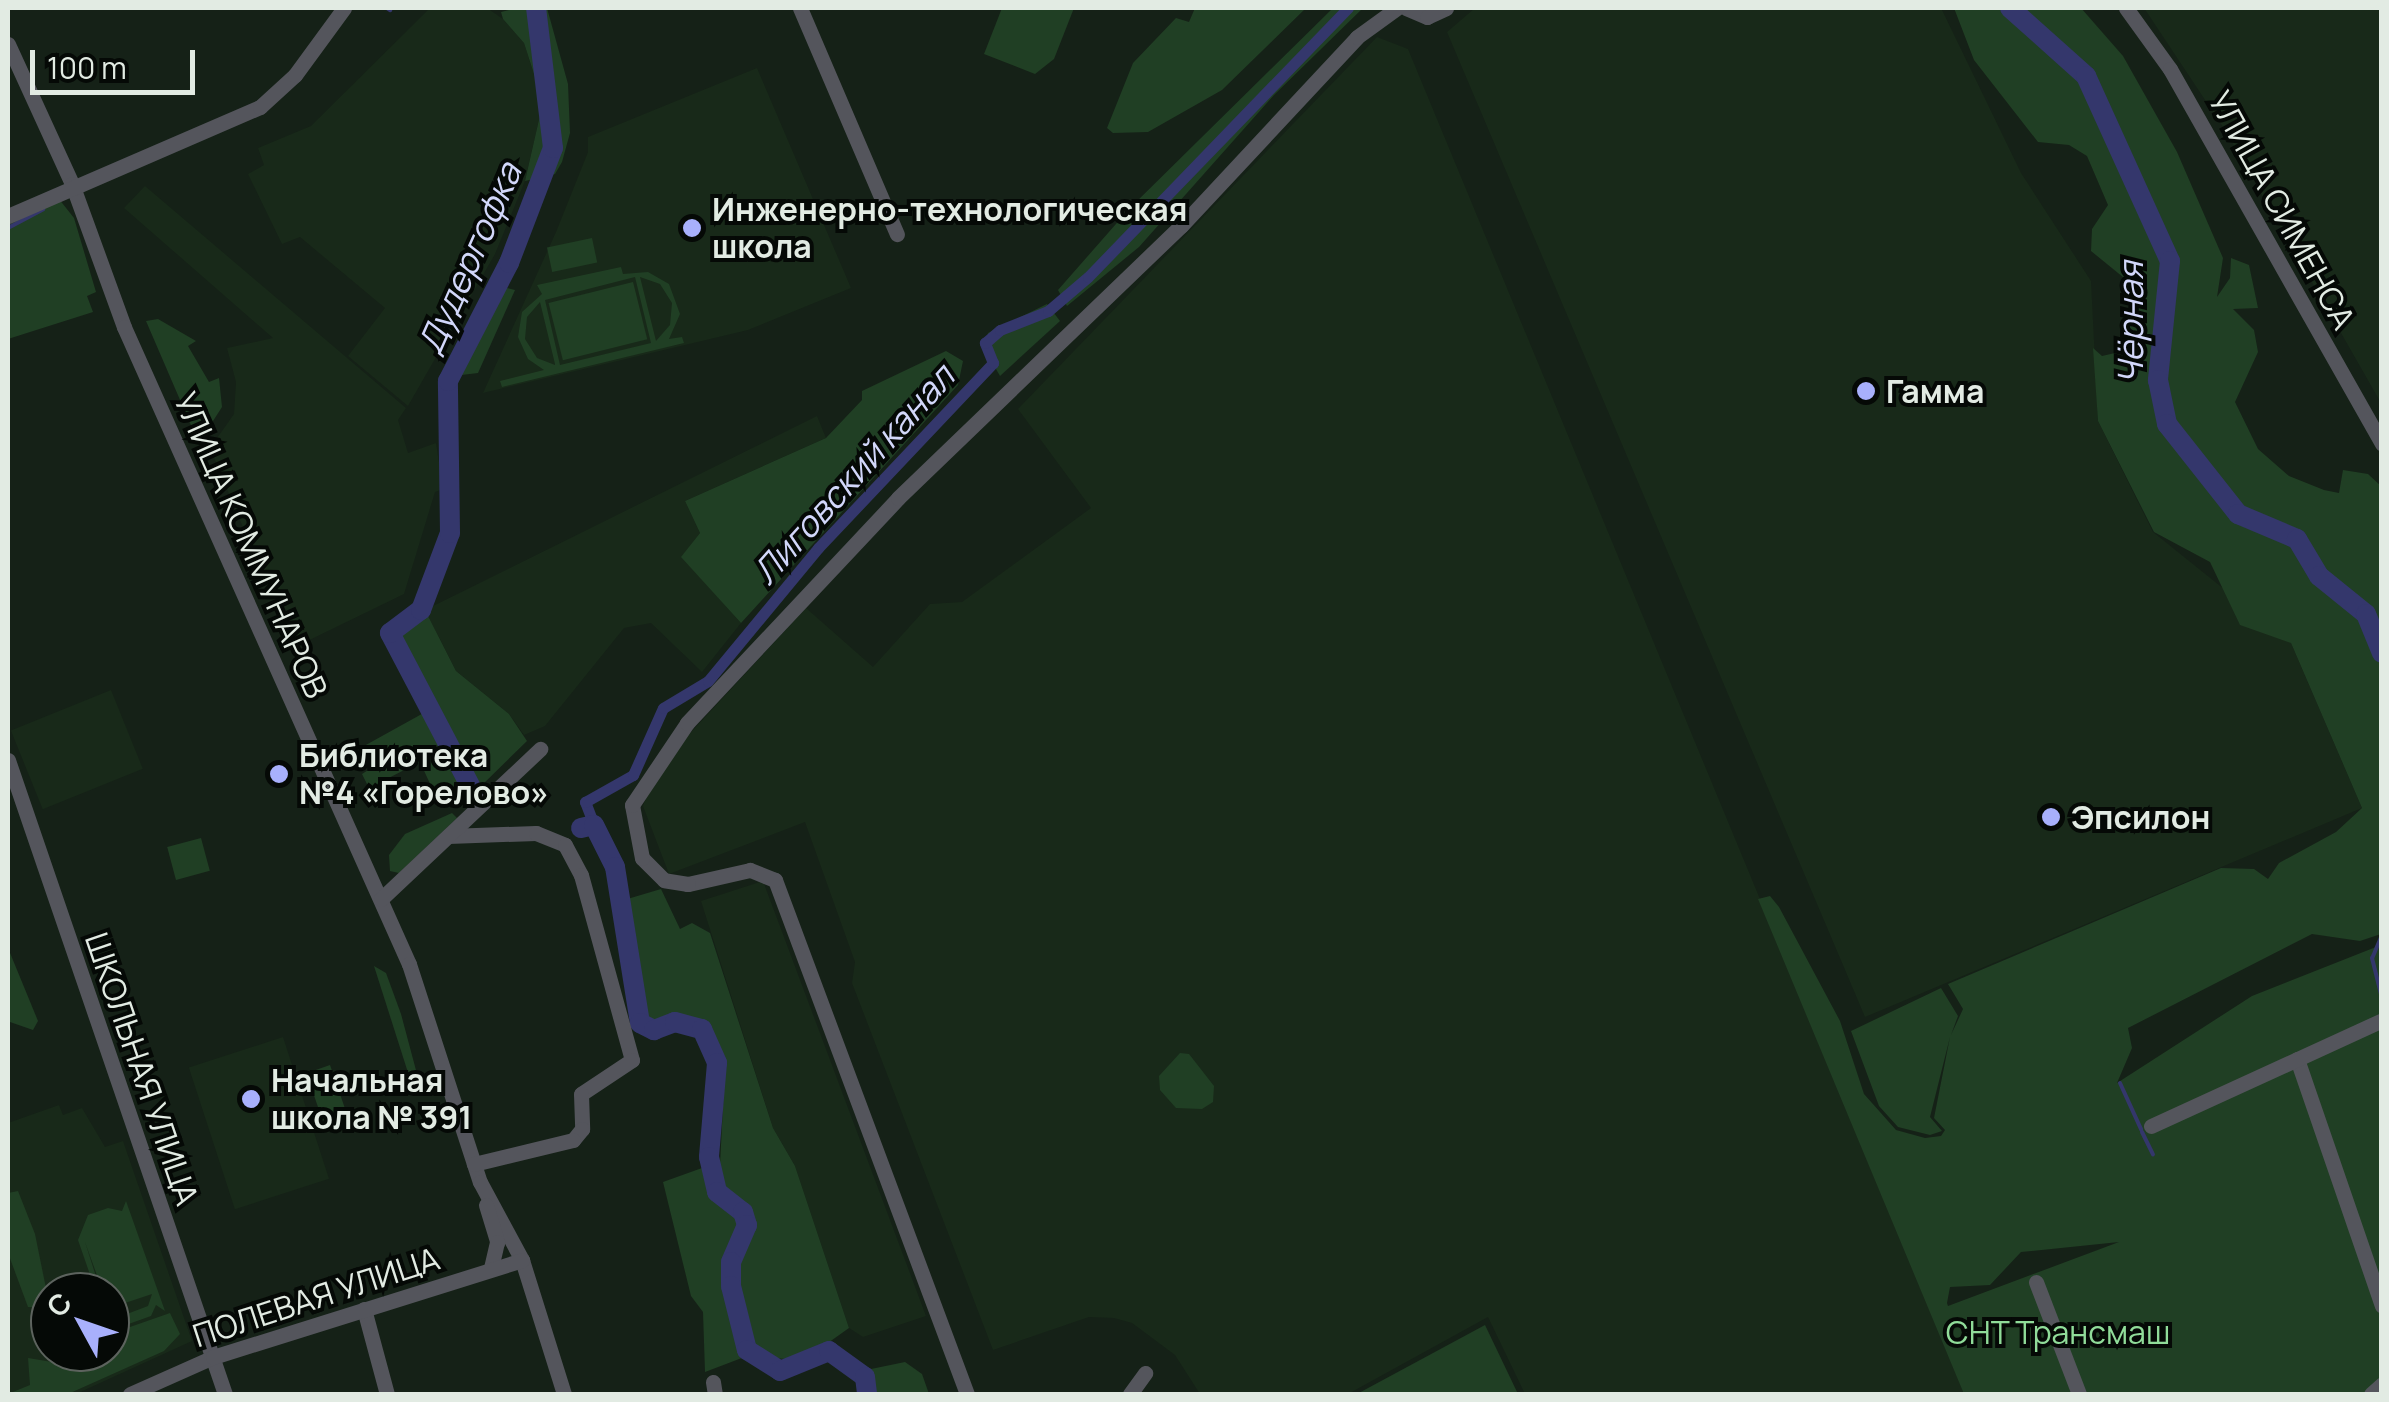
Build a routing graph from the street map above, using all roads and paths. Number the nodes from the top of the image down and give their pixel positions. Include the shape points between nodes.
1 (344, 8) edge
2 (800, 8) edge
3 (1397, 8) edge
4 (1406, 8) edge
5 (1446, 8) edge
6 (2126, 8) edge
7 (8, 44) edge
8 (72, 184) junction
9 (8, 216) edge
10 (897, 234) dead end
11 (2382, 444) edge
12 (540, 748) dead end
13 (8, 760) edge
14 (448, 836) junction
15 (381, 899) junction
16 (2382, 1020) edge
17 (2298, 1059) junction
18 (2151, 1126) dead end
19 (474, 1164) junction
20 (480, 1182) junction
21 (522, 1260) junction
22 (492, 1269) junction
23 (2036, 1282) dead end
24 (2382, 1306) edge
25 (364, 1309) junction
26 (213, 1357) junction
27 (1145, 1373) dead end
28 (130, 1394) edge
29 (225, 1394) edge
30 (387, 1394) edge
31 (564, 1394) edge
32 (967, 1394) edge
33 (1130, 1394) edge
34 (2079, 1394) edge

1 - 8 street via 295,74 260,107
2 - 10 street
3 - 32 street via 1357,37 1181,226 898,498 687,723 632,805 642,858 664,880 688,884 750,870 775,880
4 - 5 street via 1427,16
6 - 11 street, УЛИЦА СИМЕНСА via 2189,101
7 - 8 street, УЛИЦА КОММУНАРОВ
8 - 9 street
8 - 15 street, УЛИЦА КОММУНАРОВ via 124,328
12 - 14 street
13 - 26 street, ШКОЛЬНАЯ УЛИЦА
14 - 15 street
14 - 19 street via 552,837 566,845 630,1045 625,1068 581,1094 582,1128 573,1140
15 - 19 street, УЛИЦА КОММУНАРОВ
16 - 17 street
17 - 18 street
17 - 24 street
19 - 20 street, УЛИЦА КОММУНАРОВ
20 - 21 street, УЛИЦА КОММУНАРОВ
20 - 22 street, УЛИЦА КОММУНАРОВ via 497,1242
21 - 22 street, ПОЛЕВАЯ УЛИЦА
21 - 31 street, УЛИЦА КОММУНАРОВ
22 - 25 street, ПОЛЕВАЯ УЛИЦА
23 - 34 street
25 - 26 street, ПОЛЕВАЯ УЛИЦА
25 - 30 street
26 - 28 street, ПОЛЕВАЯ УЛИЦА
26 - 29 street, ШКОЛЬНАЯ УЛИЦА
27 - 33 street

